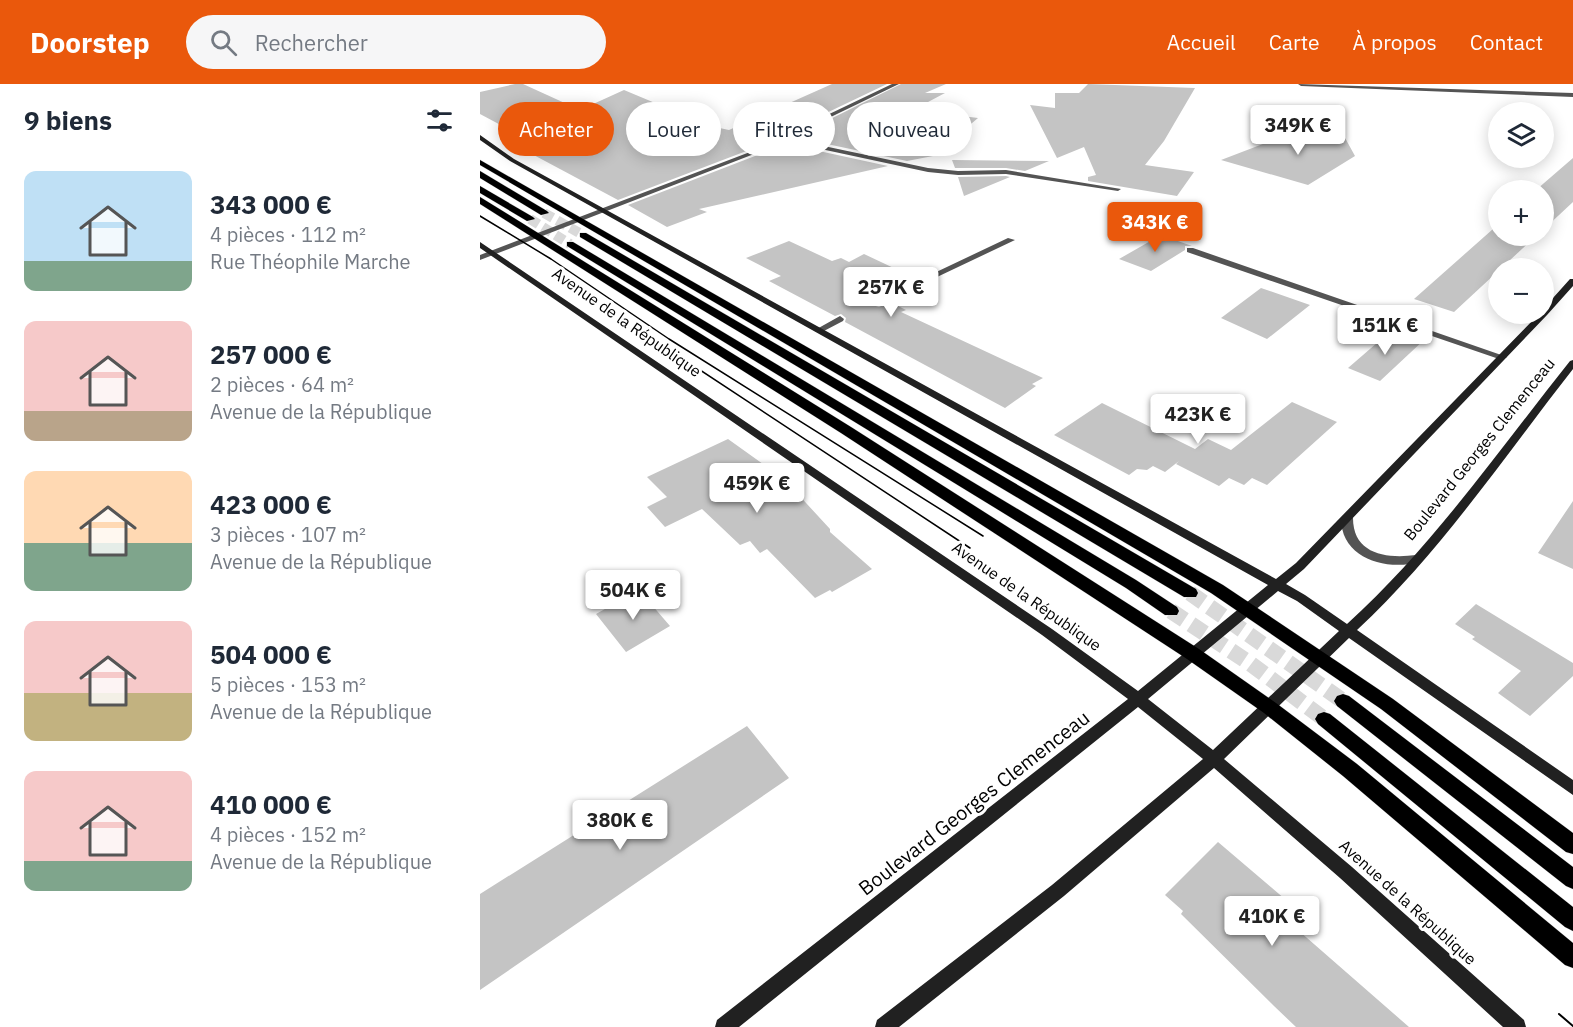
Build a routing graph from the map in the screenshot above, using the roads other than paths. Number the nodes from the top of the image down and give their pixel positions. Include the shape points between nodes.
1 (896, 84) edge
2 (1301, 84) edge
3 (1573, 95) edge
4 (835, 113) edge
5 (480, 137) edge
6 (835, 150) edge
7 (739, 156) edge
8 (480, 162) edge
9 (480, 174) edge
10 (480, 189) edge
11 (1118, 189) dead end
12 (480, 200) edge
13 (604, 210) junction
14 (544, 213) tunnel mouth
15 (530, 219) tunnel mouth
16 (580, 220) junction
17 (583, 235) tunnel mouth
18 (537, 238) junction
19 (1011, 240) dead end
20 (570, 243) tunnel mouth
21 (480, 244) edge
22 (1190, 250) dead end
23 (495, 253) junction
24 (480, 258) edge
25 (1573, 281) edge
26 (1554, 301) edge
27 (875, 303) dead end
28 (840, 319) dead end
29 (1533, 324) edge
30 (819, 330) junction
31 (1502, 357) junction
32 (1573, 363) edge
33 (1347, 518) junction
34 (1416, 559) junction
35 (1278, 585) junction
36 (1190, 593) tunnel mouth
37 (1249, 609) junction
38 (1171, 611) tunnel mouth
39 (1349, 629) junction
40 (1193, 654) junction
41 (1321, 658) junction
42 (1139, 699) junction
43 (1343, 701) tunnel mouth
44 (1270, 708) junction
45 (1324, 719) tunnel mouth
46 (1215, 760) junction
47 (1573, 788) edge
48 (1573, 846) edge
49 (1573, 879) edge
50 (1573, 920) edge
51 (1573, 957) edge
52 (724, 1027) edge
53 (884, 1027) edge
54 (1517, 1027) edge

1 - 4 street
2 - 3 street
5 - 13 street via 512,160
6 - 11 street via 928,170 1006,172
7 - 13 street
8 - 16 main road
9 - 14 main road
10 - 15 main road
12 - 18 main road
13 - 16 street
13 - 30 street
16 - 18 street
16 - 37 main road
17 - 36 main road
18 - 23 street
18 - 40 main road via 877,449
19 - 27 street
20 - 38 main road, Avenue de la République
21 - 23 street, Avenue de la République
22 - 31 street
23 - 24 street
23 - 42 street, Avenue de la République
25 - 26 street
28 - 30 street
29 - 31 street
30 - 35 street
31 - 33 street
32 - 34 street, Boulevard Georges Clemenceau
33 - 34 street, Boulevard Georges Clemenceau via 1349,539 1364,552 1394,561
33 - 35 street
34 - 39 street, Boulevard Georges Clemenceau
35 - 37 street, Boulevard Georges Clemenceau
35 - 39 street
37 - 40 street, Boulevard Georges Clemenceau
37 - 41 main road
39 - 41 street, Boulevard Georges Clemenceau
39 - 47 street
40 - 42 street, Boulevard Georges Clemenceau
40 - 44 main road
41 - 44 street
41 - 48 main road
42 - 46 street, Avenue de la République
42 - 52 street, Boulevard Georges Clemenceau
43 - 49 main road
44 - 46 street
44 - 51 main road
45 - 50 main road
46 - 53 street
46 - 54 street, Avenue de la République

